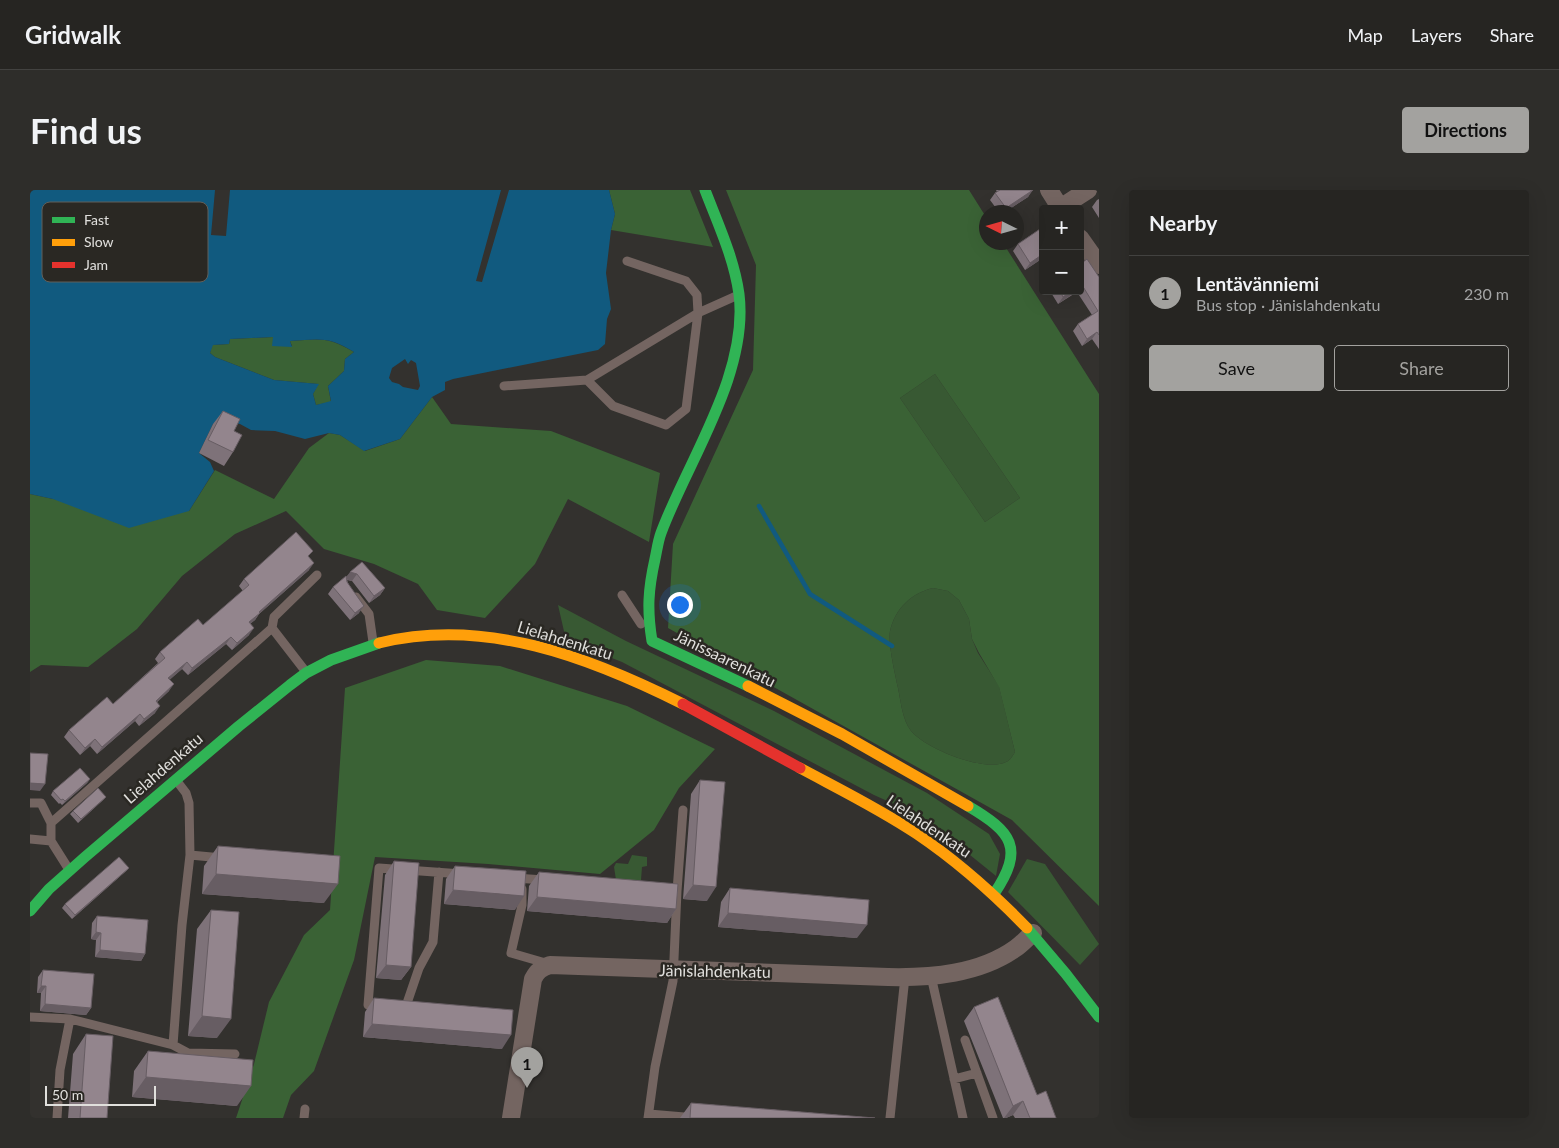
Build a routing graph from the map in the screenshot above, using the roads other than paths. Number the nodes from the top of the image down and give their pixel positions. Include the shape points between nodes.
1 (704, 190) edge
2 (1049, 190) edge
3 (1088, 190) edge
4 (1058, 205) edge
5 (1065, 205) edge
6 (1084, 244) edge
7 (627, 261) dead end
8 (1099, 265) edge
9 (739, 294) junction
10 (698, 313) junction
11 (587, 380) junction
12 (504, 386) dead end
13 (317, 575) dead end
14 (352, 592) edge
15 (622, 595) dead end
16 (272, 628) junction
17 (652, 640) junction
18 (373, 645) junction
19 (307, 673) junction
20 (176, 780) junction
21 (30, 803) edge
22 (684, 810) dead end
23 (51, 823) junction
24 (30, 839) edge
25 (51, 841) junction
26 (190, 855) junction
27 (229, 858) edge
28 (70, 871) junction
29 (439, 872) junction
30 (476, 875) edge
31 (504, 877) edge
32 (523, 879) junction
33 (552, 881) edge
34 (994, 894) junction
35 (30, 911) edge
36 (1033, 933) junction
37 (550, 965) junction
38 (674, 970) junction
39 (931, 976) junction
40 (905, 977) junction
41 (30, 1017) edge
42 (1099, 1017) edge
43 (70, 1019) junction
44 (965, 1040) dead end
45 (173, 1045) junction
46 (235, 1054) dead end
47 (977, 1073) junction
48 (954, 1079) junction
49 (648, 1116) edge
50 (57, 1118) edge
51 (511, 1118) edge
52 (696, 1118) edge
53 (890, 1118) edge
54 (963, 1118) edge
55 (993, 1118) edge

1 - 9 street, Jänissaarenkatu via 732,262
2 - 4 street
3 - 5 street
6 - 8 street
7 - 10 lane via 686,281 697,295
9 - 10 lane
9 - 17 street, Jänissaarenkatu via 739,332 730,376 660,534 650,586 648,615
10 - 11 lane
10 - 11 lane via 686,409 666,425 613,406
11 - 12 lane
13 - 16 lane via 274,617
14 - 18 lane via 369,614
15 - 17 lane
16 - 19 lane
16 - 23 lane
17 - 34 street, Jänissaarenkatu via 827,726 1001,828 1011,845 1010,865
18 - 19 street, Lielahdenkatu via 336,657
18 - 34 street, Lielahdenkatu via 434,634 464,634 565,653 615,672 706,717 890,817 933,844
19 - 20 street, Lielahdenkatu via 260,707
20 - 26 lane via 186,793 188,803
20 - 28 street, Lielahdenkatu
21 - 23 lane via 41,803
22 - 38 lane via 672,890
23 - 25 lane
24 - 25 lane
25 - 28 lane
26 - 27 lane
26 - 45 lane
28 - 35 street, Lielahdenkatu via 46,891
29 - 29 lane via 379,868 368,1005 400,1008 434,942
29 - 30 lane
31 - 32 lane
32 - 33 lane
32 - 37 lane via 522,905 511,952
34 - 36 street, Lielahdenkatu
36 - 39 street, Jänislahdenkatu via 994,961
36 - 42 street, Lielahdenkatu
37 - 38 street, Jänislahdenkatu
37 - 51 street via 542,967 533,979 521,1019
38 - 40 street, Jänislahdenkatu
38 - 49 lane
39 - 40 street, Jänislahdenkatu
39 - 48 lane
40 - 53 lane
41 - 43 lane
43 - 45 lane
43 - 50 lane via 60,1070
44 - 47 lane
45 - 46 lane via 188,1053
47 - 48 lane
47 - 55 lane
48 - 54 lane
49 - 52 lane

